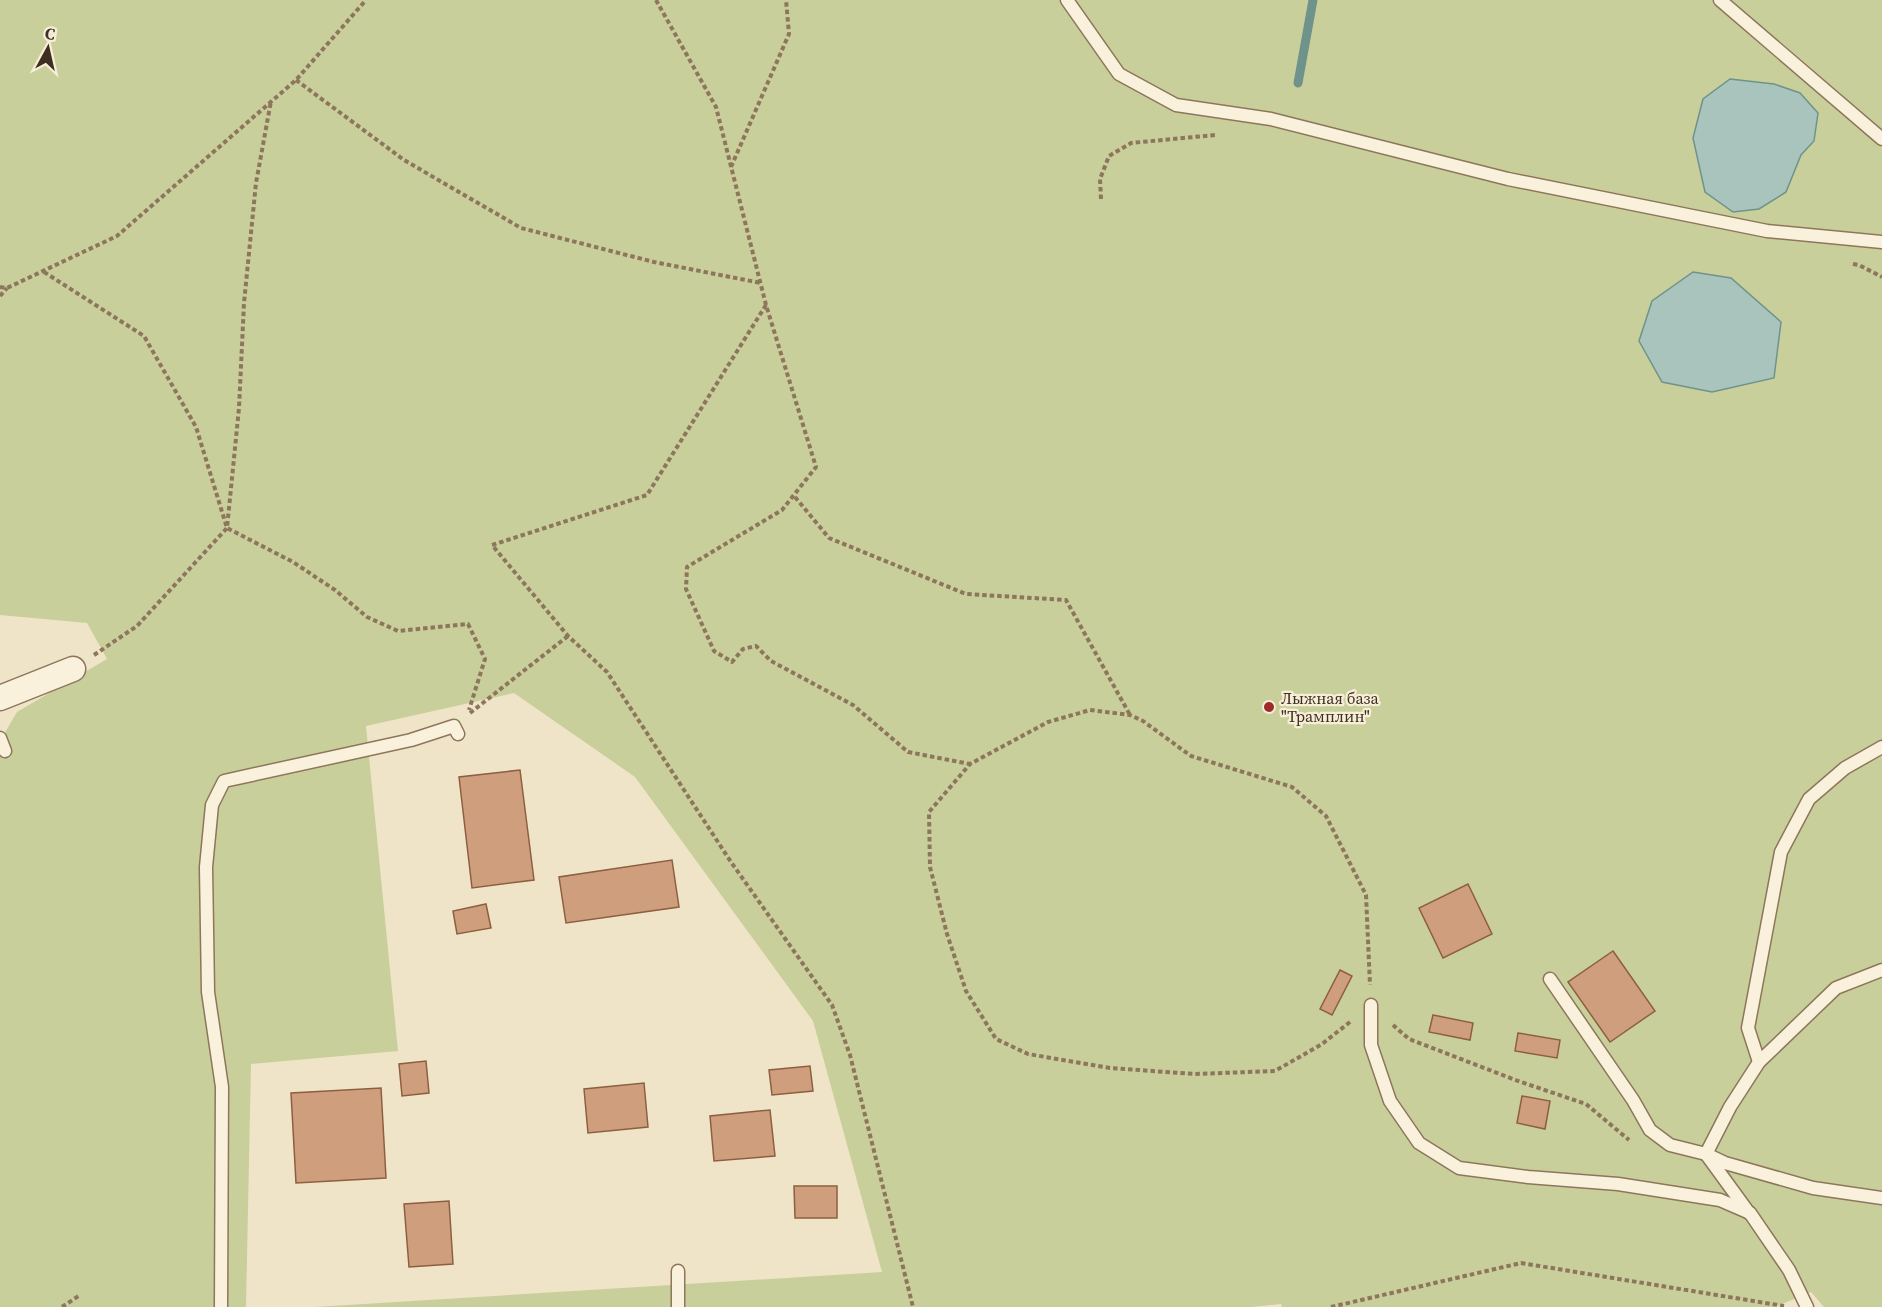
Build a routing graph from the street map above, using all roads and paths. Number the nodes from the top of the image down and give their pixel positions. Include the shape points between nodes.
1 (366, 0) edge
2 (656, 0) edge
3 (786, 0) edge
4 (1067, 0) edge
5 (1720, 0) edge
6 (296, 80) junction
7 (271, 101) junction
8 (1222, 134) dead end
9 (1882, 139) edge
10 (730, 167) junction
11 (1101, 199) dead end
12 (1882, 242) edge
13 (44, 272) junction
14 (761, 283) junction
15 (0, 286) edge
16 (7, 288) junction
17 (0, 296) edge
18 (766, 305) junction
19 (795, 497) junction
20 (226, 528) junction
21 (568, 636) junction
22 (73, 669) joint
23 (0, 698) edge
24 (1130, 715) junction
25 (458, 734) dead end
26 (0, 738) edge
27 (1882, 747) edge
28 (5, 751) dead end
29 (970, 764) junction
30 (1882, 970) edge
31 (1550, 980) dead end
32 (1371, 1005) junction
33 (1759, 1062) junction
34 (1638, 1147) dead end
35 (1707, 1154) junction
36 (1882, 1198) edge
37 (1750, 1213) junction
38 (678, 1270) dead end
39 (80, 1295) dead end
40 (62, 1307) edge
41 (221, 1307) edge
42 (678, 1307) edge
43 (913, 1307) edge
44 (1331, 1307) edge
45 (1787, 1307) edge
46 (1807, 1307) edge

1 - 6 path
2 - 10 path via 716,107
3 - 10 path via 789,34
4 - 12 lane via 1119,74 1176,105 1271,119 1508,179 1767,231
5 - 9 lane
6 - 7 path
6 - 14 path via 404,160 521,228 654,262
7 - 13 path via 117,236
7 - 20 path via 256,183
8 - 11 path via 1131,143 1109,156 1100,179
10 - 14 path
13 - 16 path
13 - 20 path via 144,336 196,427
14 - 18 path
15 - 16 path
16 - 17 path
18 - 19 path via 816,467
18 - 21 path via 647,495 492,545
19 - 24 path via 829,538 966,594 1066,600
19 - 29 path via 782,510 687,567 686,589 714,651 732,662 743,649 756,646 771,661 853,705 908,752
20 - 21 path via 293,562 367,617 398,632 468,624 485,659 467,716
20 - 22 path via 137,626
21 - 43 path via 607,672 731,862 832,1005 850,1055
22 - 23 street
24 - 29 path via 1090,710 1048,722
24 - 32 path via 1191,756 1292,787 1326,816 1366,895
25 - 41 lane via 454,726 411,740 224,781 212,805 206,867 208,992 222,1087
26 - 28 lane
27 - 33 lane via 1845,768 1809,799 1781,852 1748,1028
29 - 32 path via 929,812 930,867 966,991 996,1039 1028,1054 1110,1068 1195,1074 1275,1071 1322,1044
30 - 33 lane via 1836,988
31 - 35 lane via 1650,1130 1670,1145
32 - 34 path via 1409,1039 1586,1104
32 - 37 lane via 1371,1045 1390,1101 1419,1143 1459,1168 1528,1178 1618,1184 1720,1200
33 - 35 lane via 1730,1107
35 - 36 lane via 1813,1188
35 - 37 lane
37 - 46 lane via 1789,1270
38 - 42 lane
39 - 40 path
44 - 45 path via 1521,1263

